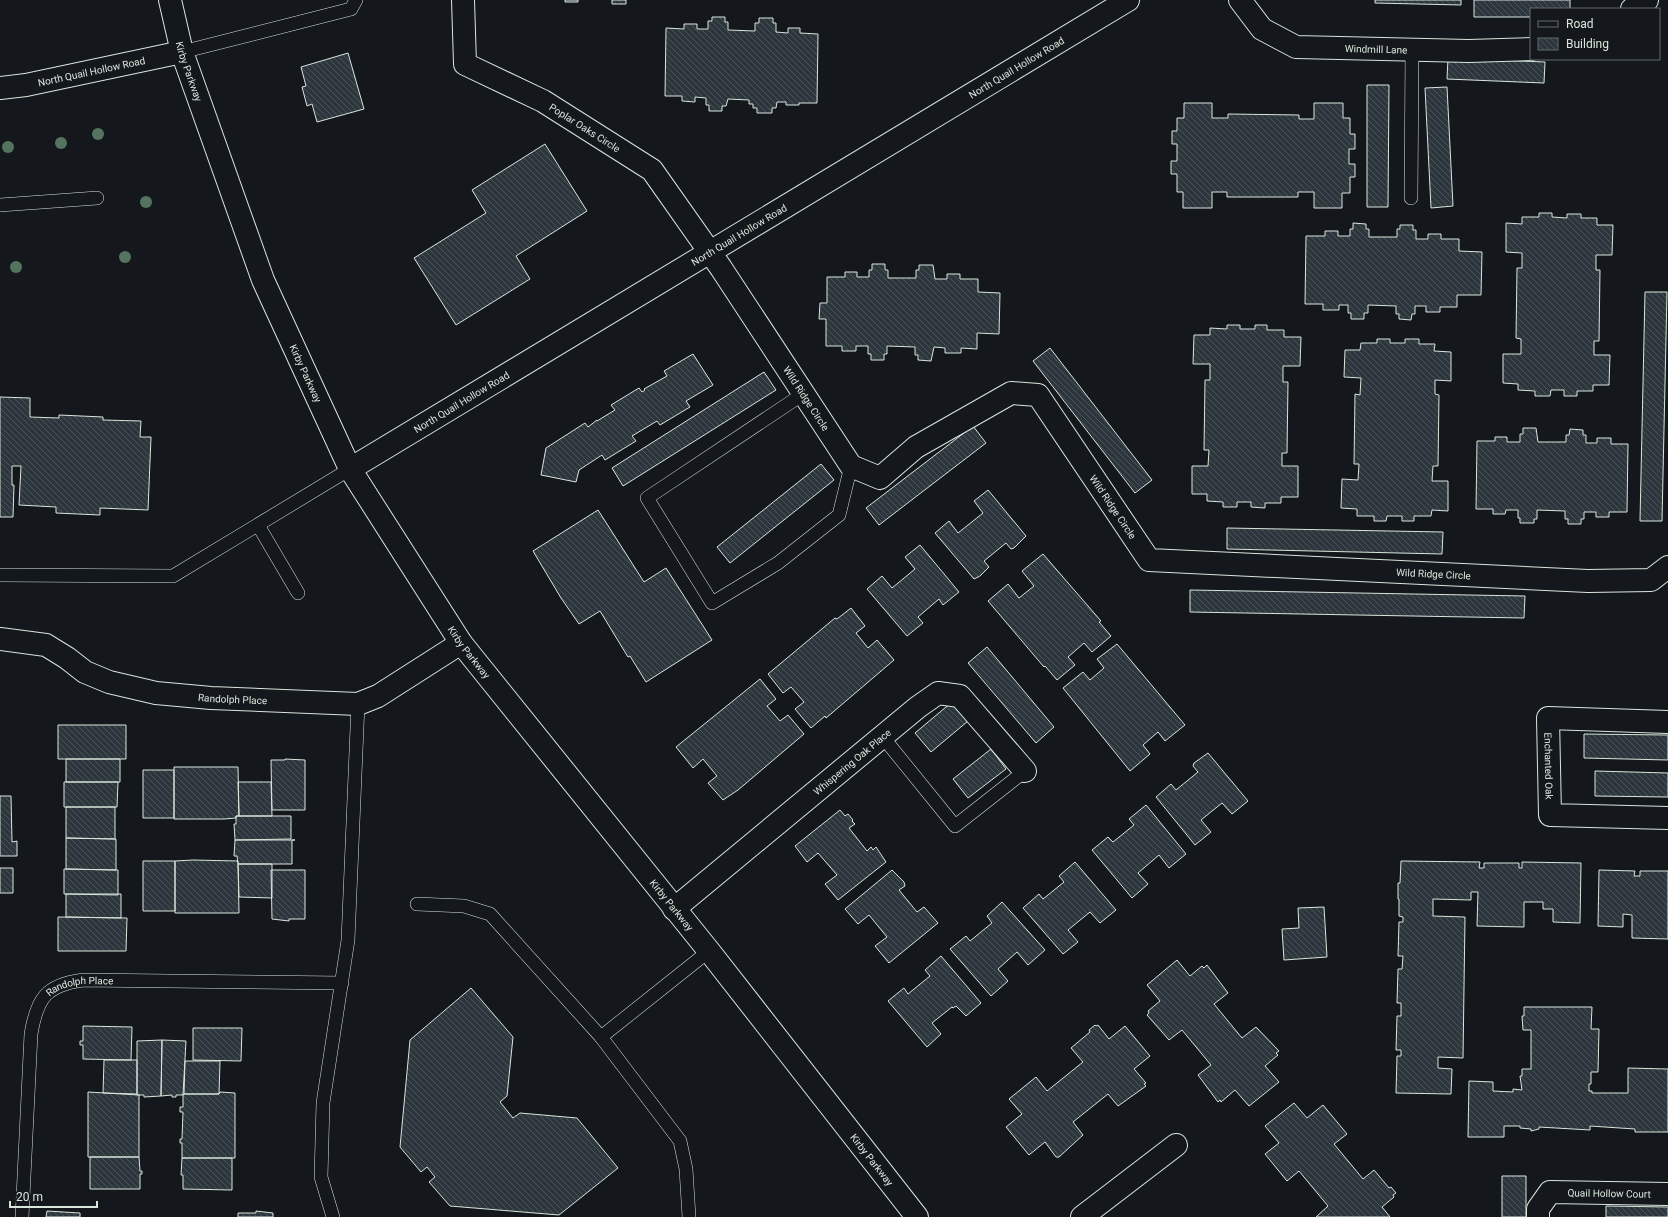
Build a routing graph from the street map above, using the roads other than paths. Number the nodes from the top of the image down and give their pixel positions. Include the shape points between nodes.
1 (170, 0) edge
2 (356, 0) edge
3 (463, 0) edge
4 (1128, 0) edge
5 (1240, 0) edge
6 (1647, 0) edge
7 (1634, 8) edge
8 (1530, 49) edge
9 (1412, 50) junction
10 (182, 52) junction
11 (0, 88) edge
12 (97, 198) dead end
13 (1411, 198) dead end
14 (0, 205) edge
15 (716, 260) junction
16 (803, 394) junction
17 (851, 466) junction
18 (350, 469) junction
19 (258, 525) junction
20 (1668, 567) edge
21 (0, 575) edge
22 (298, 593) dead end
23 (0, 639) edge
24 (462, 643) junction
25 (358, 704) junction
26 (1668, 722) edge
27 (882, 736) junction
28 (1025, 772) joint
29 (1668, 818) edge
30 (418, 904) dead end
31 (674, 908) junction
32 (709, 952) junction
33 (342, 983) junction
34 (601, 1037) junction
35 (1176, 1145) dead end
36 (1668, 1194) edge
37 (22, 1217) edge
38 (333, 1217) edge
39 (689, 1217) edge
40 (917, 1217) edge
41 (1082, 1217) edge
42 (1538, 1217) edge

1 - 10 street, Kirby Parkway
2 - 10 lane via 351,9
3 - 15 street, Poplar Oaks Circle via 465,64 543,101 652,170
4 - 15 street, North Quail Hollow Road
5 - 9 street, Windmill Lane via 1262,29 1296,47
6 - 7 street
8 - 9 street, Windmill Lane
9 - 13 lane
10 - 11 street, North Quail Hollow Road via 26,85
10 - 18 street, Kirby Parkway via 263,280
12 - 14 lane
15 - 16 street, Wild Ridge Circle
15 - 18 street, North Quail Hollow Road
16 - 17 street, Wild Ridge Circle
16 - 17 lane via 647,498 712,602 778,564 839,515
17 - 20 street, Wild Ridge Circle via 880,478 916,447 1011,393 1038,394 1149,560 1588,581 1651,580
18 - 19 lane
18 - 24 street, Kirby Parkway
19 - 21 lane via 173,576
19 - 22 lane
23 - 25 street, Randolph Place via 46,644 85,672 109,682 156,693 211,698
24 - 25 street, Randolph Place via 378,696
24 - 31 street, Kirby Parkway
25 - 33 lane via 348,940
26 - 29 street, Enchanted Oak via 1548,718 1550,815
27 - 28 street, Whispering Oak Place via 938,693 960,696
27 - 28 lane via 955,826
27 - 31 street, Whispering Oak Place
30 - 34 lane via 464,906 490,914
31 - 32 street, Kirby Parkway
32 - 34 lane
32 - 40 street, Kirby Parkway
33 - 37 lane, Randolph Place via 84,980 62,985 45,994 36,1011 31,1034
33 - 38 lane via 323,1102 321,1177
34 - 39 lane via 680,1141 686,1169
35 - 41 street
36 - 42 street, Quail Hollow Court via 1550,1192 1538,1209

